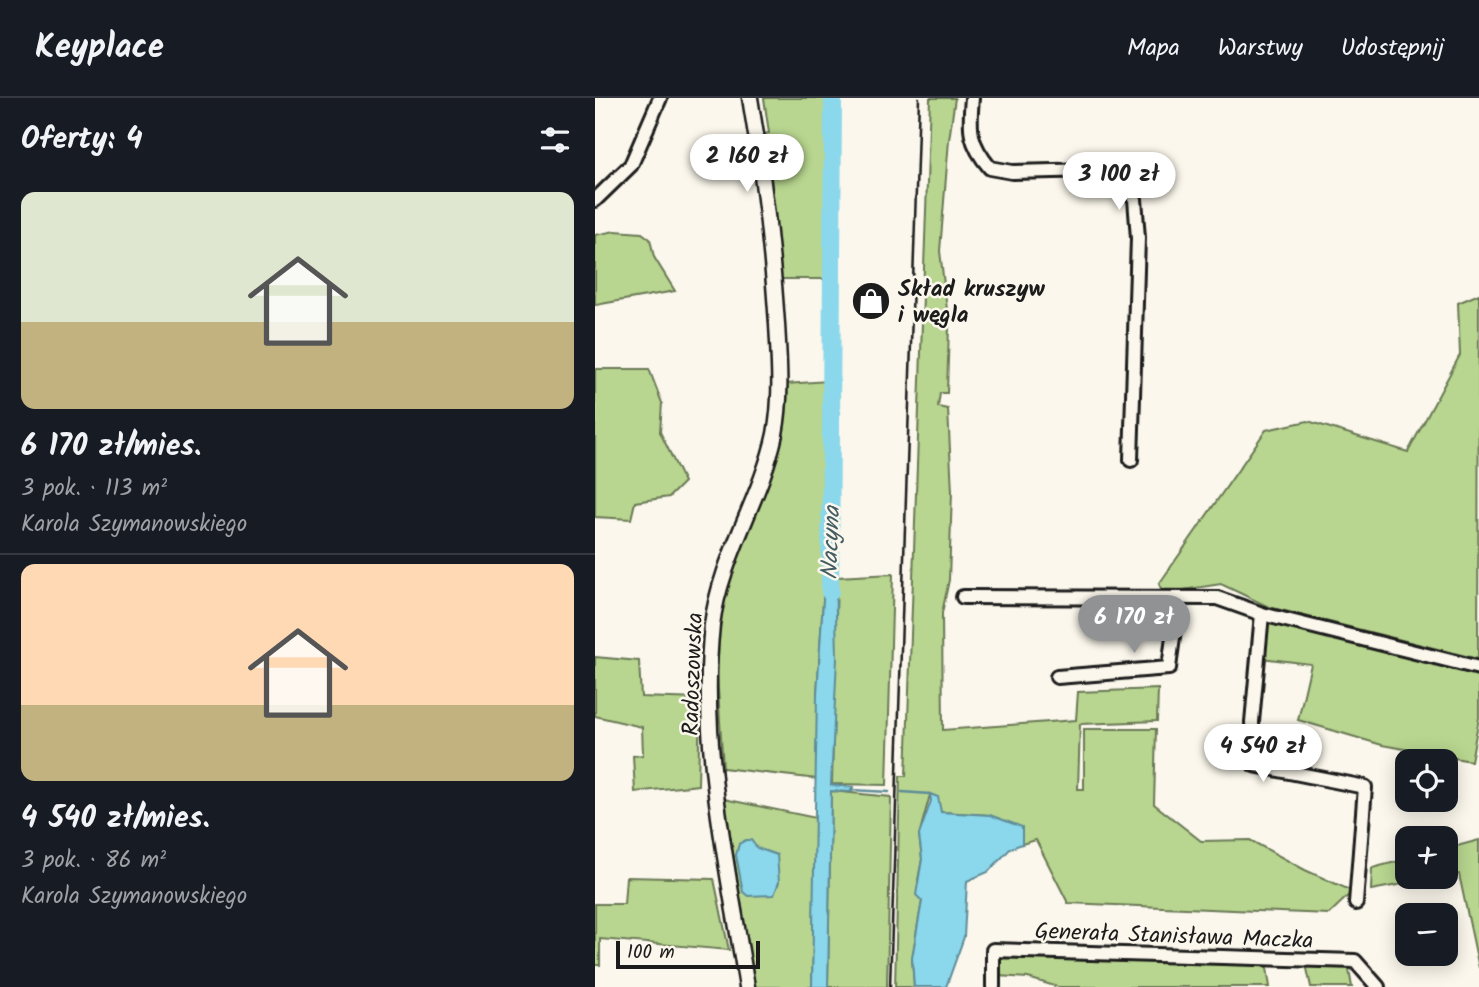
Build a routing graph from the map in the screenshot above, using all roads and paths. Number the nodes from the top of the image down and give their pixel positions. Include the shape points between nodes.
1 (660, 98) edge
2 (750, 98) edge
3 (972, 98) edge
4 (595, 200) edge
5 (1131, 460) dead end
6 (963, 597) dead end
7 (1178, 598) junction
8 (1262, 614) junction
9 (1479, 668) edge
10 (1057, 677) dead end
11 (1356, 903) dead end
12 (747, 987) edge
13 (993, 987) edge
14 (1378, 987) edge

1 - 4 street via 631,165
2 - 12 street, Radoszowska via 771,237 778,417 764,472 718,599 712,627 708,713 721,830
3 - 5 street via 969,124 974,150 990,168 1012,172 1095,170 1120,179 1135,199 1138,238
6 - 7 street
7 - 8 street via 1217,598
7 - 10 street via 1169,668
8 - 9 street
8 - 11 street via 1252,722 1254,765 1365,787
13 - 14 street, Generała Stanisława Maczka via 993,950 1355,961

